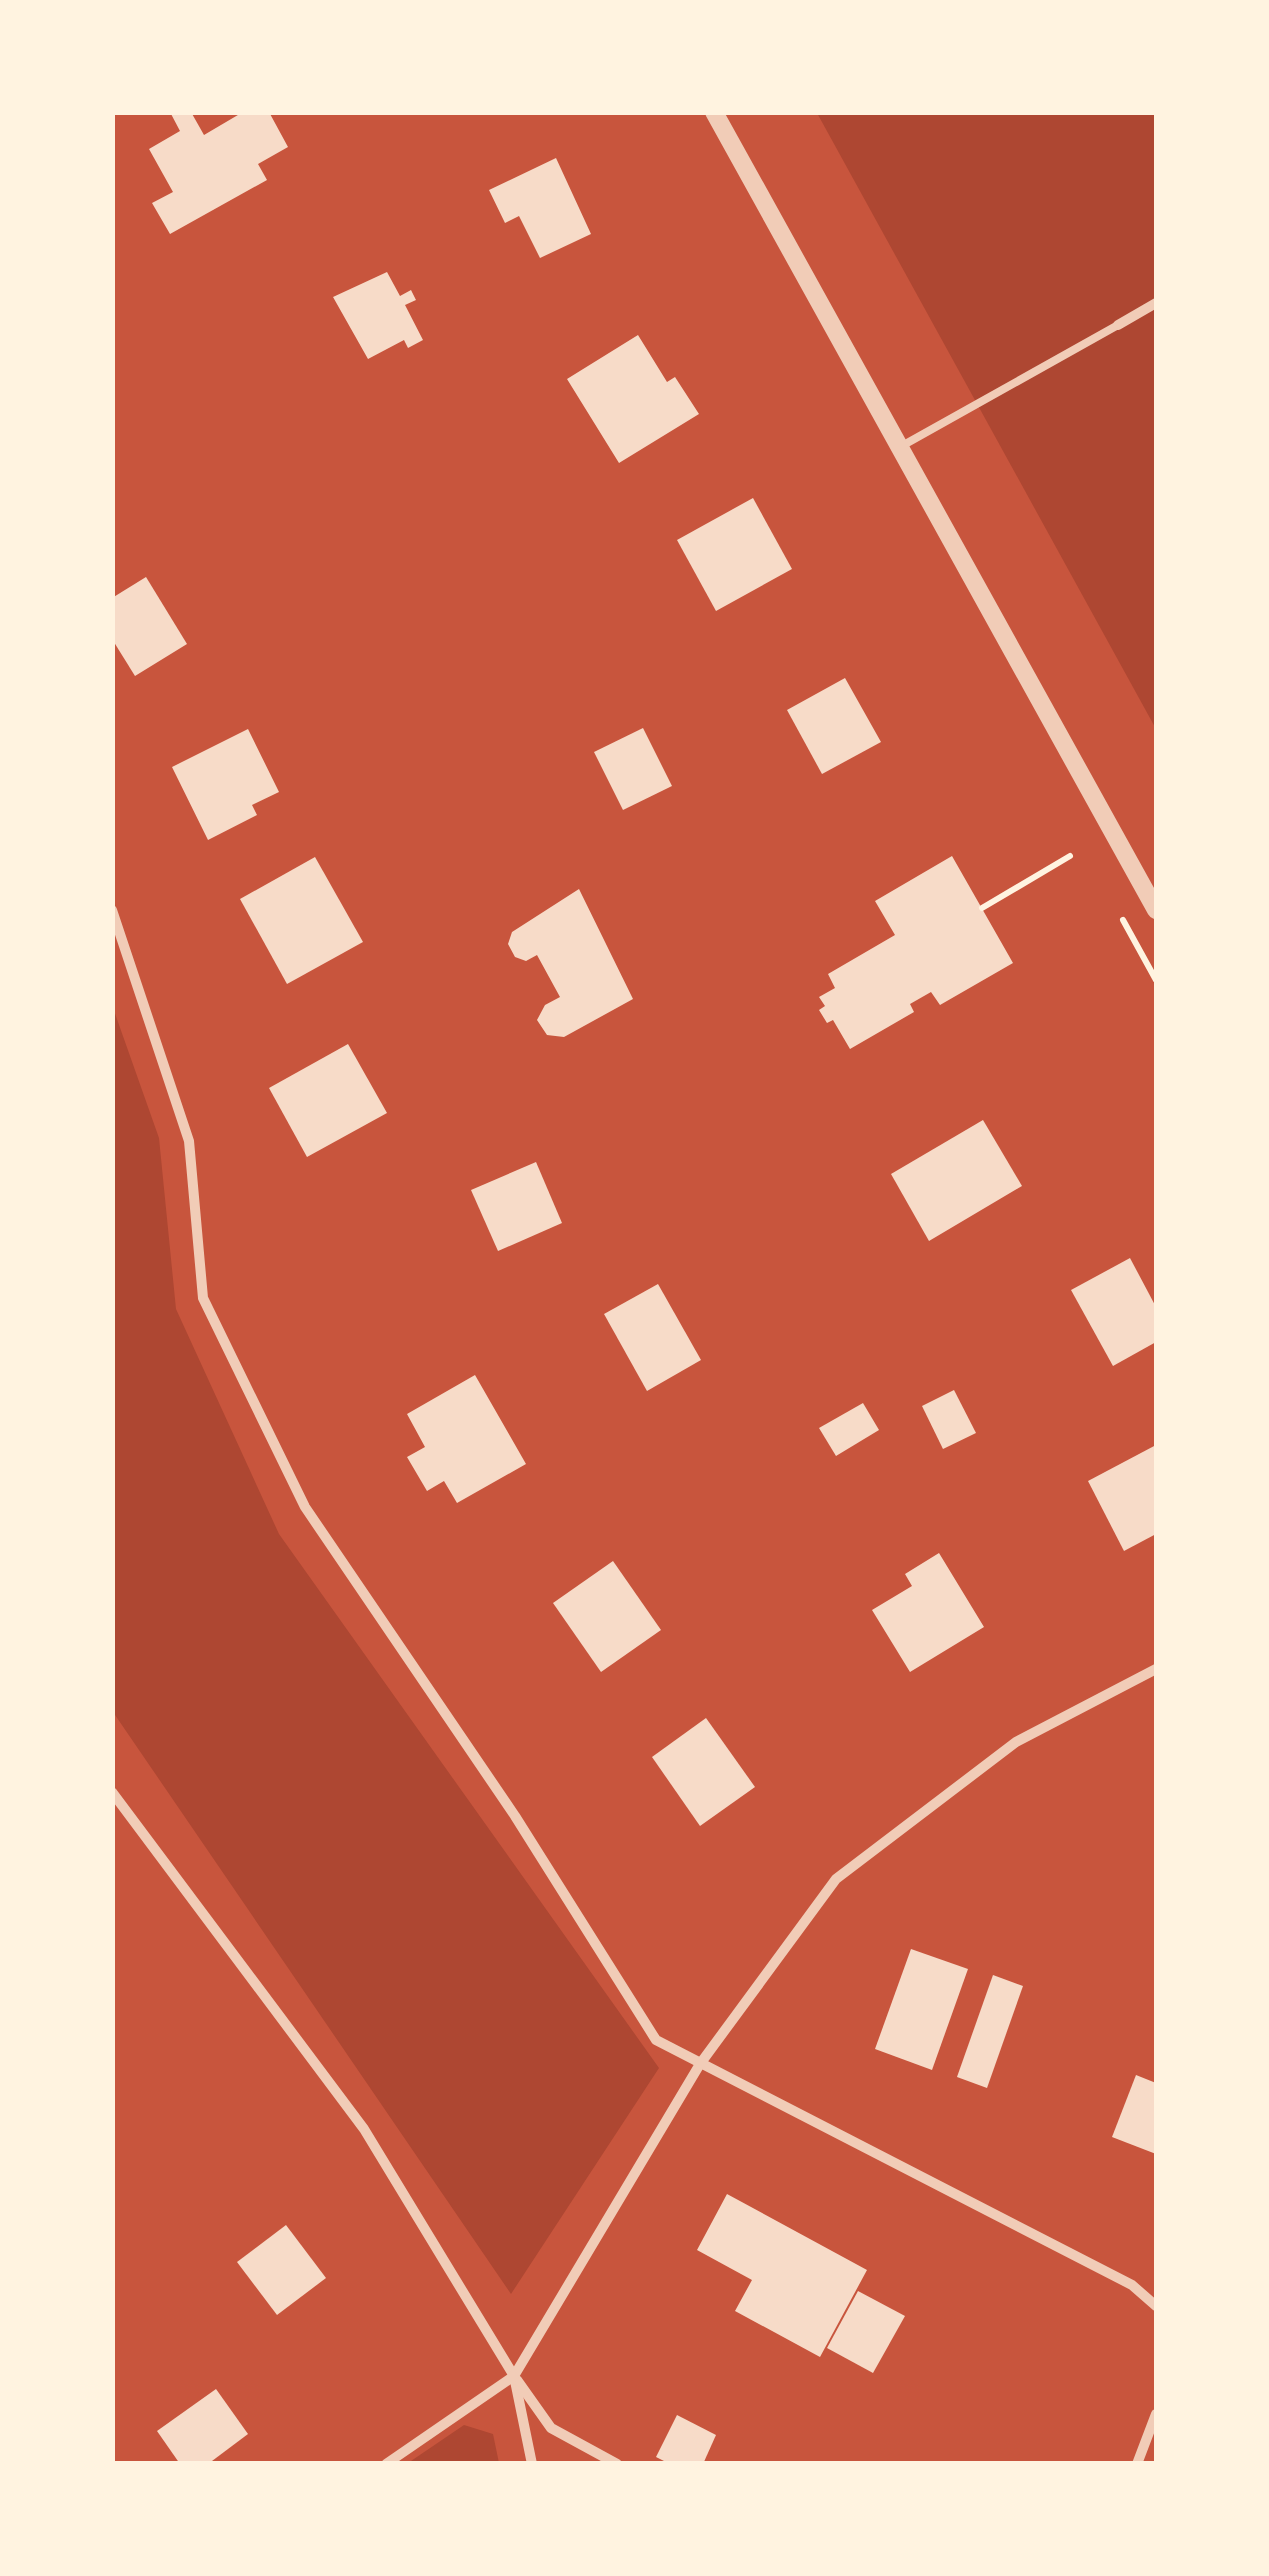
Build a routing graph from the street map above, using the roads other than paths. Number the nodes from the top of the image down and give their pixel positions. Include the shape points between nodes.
1 (714, 112) edge
2 (1156, 303) edge
3 (1118, 325) joint
4 (900, 447) junction
5 (112, 910) edge
6 (1156, 910) edge
7 (1156, 1668) edge
8 (112, 1792) edge
9 (700, 2064) junction
10 (1156, 2306) edge
11 (514, 2376) junction
12 (1156, 2414) edge
13 (386, 2464) edge
14 (532, 2464) edge
15 (617, 2464) edge
16 (1137, 2464) edge

1 - 4 street
2 - 3 street
3 - 4 lane
4 - 6 street
5 - 9 street via 189,1141 203,1298 304,1507 656,2040
7 - 9 street via 1016,1742 836,1879
8 - 11 street via 364,2128
9 - 10 street via 1132,2285
9 - 11 street
11 - 13 street
11 - 14 street
11 - 15 street via 551,2428
12 - 16 street

